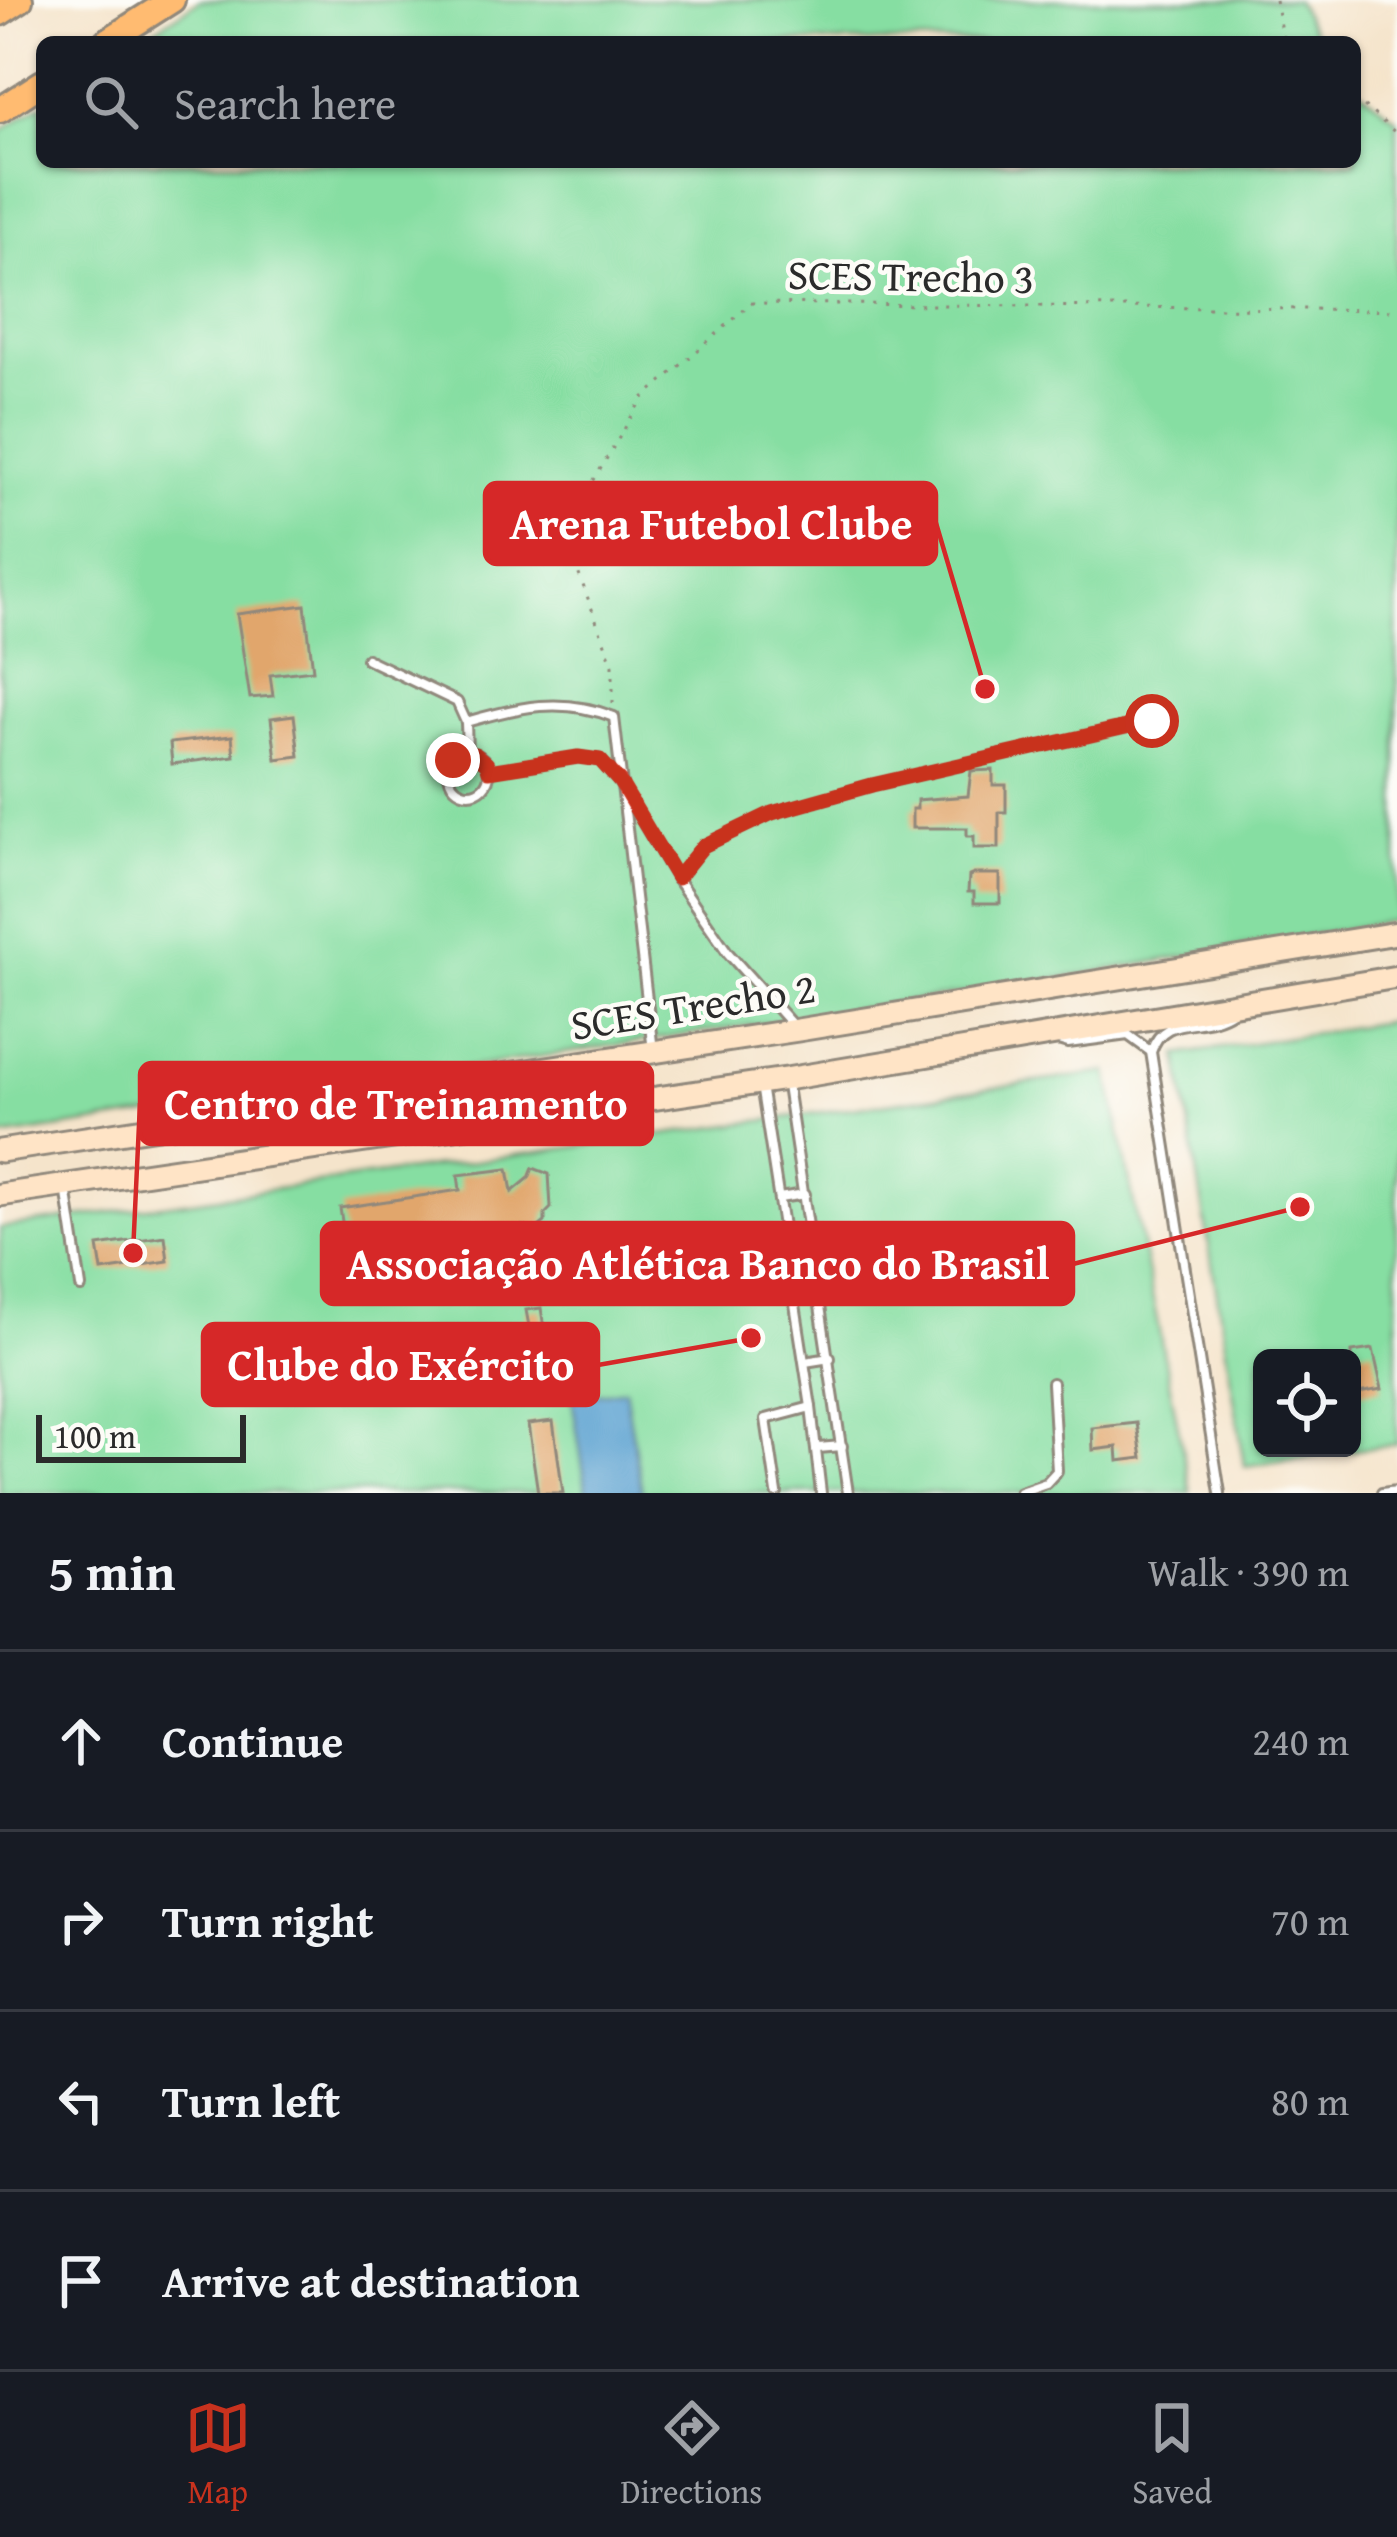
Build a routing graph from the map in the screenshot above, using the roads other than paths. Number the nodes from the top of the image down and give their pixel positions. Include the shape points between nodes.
1 (20, 0) edge
2 (172, 0) edge
3 (0, 14) edge
4 (115, 36) edge
5 (36, 87) edge
6 (0, 110) edge
7 (367, 659) dead end
8 (1152, 721) dead end
9 (466, 722) junction
10 (467, 753) junction
11 (489, 771) junction
12 (620, 782) junction
13 (677, 878) junction
14 (1397, 933) edge
15 (1397, 977) edge
16 (1244, 1003) junction
17 (798, 1030) junction
18 (1045, 1036) junction
19 (653, 1052) junction
20 (1151, 1052) junction
21 (786, 1079) junction
22 (760, 1083) junction
23 (160, 1126) junction
24 (67, 1142) junction
25 (0, 1151) edge
26 (166, 1172) junction
27 (65, 1186) junction
28 (805, 1194) junction
29 (0, 1195) edge
30 (779, 1198) junction
31 (81, 1287) dead end
32 (830, 1358) junction
33 (805, 1362) junction
34 (1052, 1383) dead end
35 (812, 1407) junction
36 (842, 1446) junction
37 (818, 1448) junction
38 (1020, 1492) edge
39 (777, 1493) edge
40 (821, 1493) edge
41 (848, 1493) edge
42 (1220, 1493) edge

1 - 3 highway
2 - 4 highway
5 - 6 highway
7 - 9 lane via 457,702
8 - 13 lane via 772,813 703,846
9 - 10 lane
9 - 12 lane via 524,705 590,707 614,717
10 - 11 lane
10 - 11 lane via 450,766 455,788 478,791
11 - 12 lane via 578,757 600,760
12 - 13 lane
12 - 19 lane
13 - 17 lane via 728,953
14 - 17 main road, SCES Trecho 2
15 - 16 main road, SCES Trecho 2
16 - 18 main road, SCES Trecho 2
16 - 20 lane, SCES Trecho 2 via 1220,1020 1168,1027
17 - 19 main road, SCES Trecho 2
18 - 20 lane, SCES Trecho 2 via 1068,1043 1128,1035
18 - 21 main road, SCES Trecho 2
19 - 23 main road, SCES Trecho 2
20 - 42 lane
21 - 22 main road, SCES Trecho 2
21 - 28 lane
22 - 26 main road, SCES Trecho 2
22 - 30 lane
23 - 24 main road, SCES Trecho 2
23 - 26 main road via 151,1150
24 - 25 main road, SCES Trecho 2
24 - 27 main road via 74,1175
26 - 27 main road, SCES Trecho 2
27 - 29 main road, SCES Trecho 2
27 - 31 lane
28 - 30 lane
28 - 32 lane
30 - 33 lane
32 - 33 lane
32 - 36 lane
33 - 35 lane
34 - 38 lane via 1057,1472
35 - 37 lane
35 - 39 lane via 765,1421
36 - 37 lane
36 - 41 lane
37 - 40 lane

